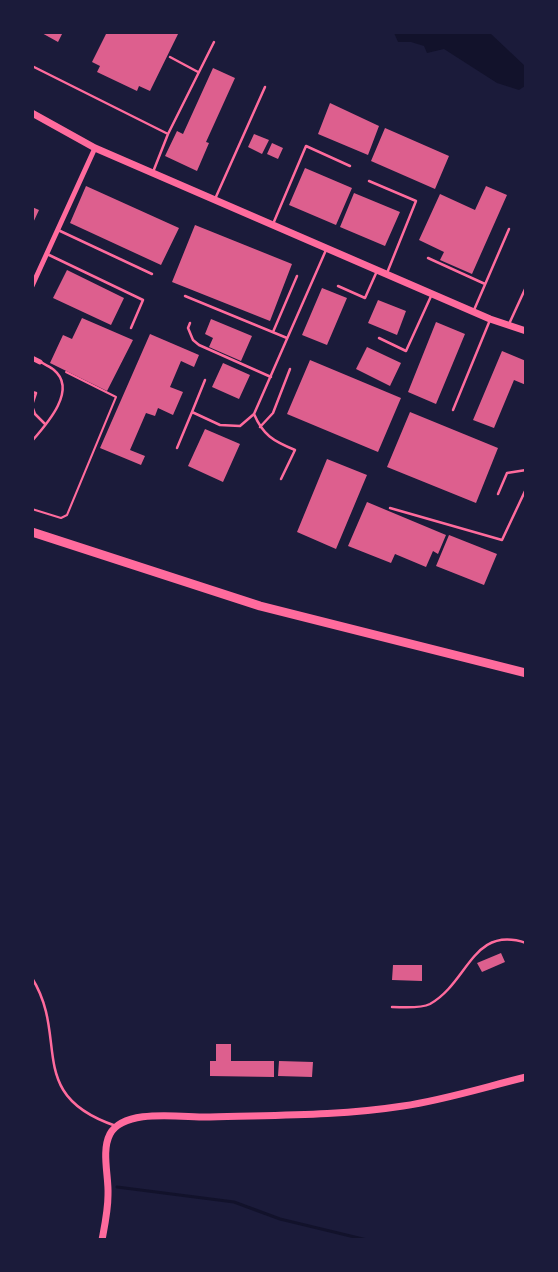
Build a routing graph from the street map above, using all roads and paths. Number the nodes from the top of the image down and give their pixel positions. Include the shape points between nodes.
1 (214, 42) dead end
2 (170, 57) dead end
3 (32, 66) edge
4 (198, 72) junction
5 (265, 87) dead end
6 (32, 113) edge
7 (168, 134) junction
8 (95, 148) junction
9 (350, 166) dead end
10 (153, 174) junction
11 (369, 181) dead end
12 (215, 200) junction
13 (272, 225) junction
14 (509, 229) dead end
15 (58, 230) junction
16 (327, 249) junction
17 (47, 254) junction
18 (428, 258) dead end
19 (378, 270) junction
20 (152, 274) dead end
21 (388, 274) junction
22 (297, 276) dead end
23 (485, 284) junction
24 (32, 286) edge
25 (338, 286) dead end
26 (526, 287) edge
27 (433, 293) junction
28 (185, 296) dead end
29 (473, 311) junction
30 (490, 319) junction
31 (190, 323) dead end
32 (509, 325) junction
33 (131, 328) dead end
34 (526, 331) edge
35 (273, 332) junction
36 (288, 338) junction
37 (379, 338) dead end
38 (32, 358) edge
39 (40, 362) joint
40 (290, 369) dead end
41 (63, 371) dead end
42 (271, 377) junction
43 (205, 380) dead end
44 (32, 392) edge
45 (32, 405) edge
46 (453, 410) dead end
47 (192, 412) junction
48 (254, 414) junction
49 (45, 424) junction
50 (260, 427) junction
51 (32, 441) edge
52 (177, 448) dead end
53 (526, 470) edge
54 (281, 479) dead end
55 (526, 489) edge
56 (498, 494) dead end
57 (390, 508) dead end
58 (32, 509) edge
59 (32, 532) edge
60 (526, 673) edge
61 (526, 943) edge
62 (32, 978) edge
63 (392, 1007) dead end
64 (526, 1078) edge
65 (117, 1127) junction
66 (102, 1240) edge

1 - 4 lane
2 - 4 lane
3 - 7 lane
4 - 7 lane
5 - 12 lane
6 - 8 street
7 - 10 lane
8 - 10 street
8 - 15 street
9 - 13 lane via 306,146
10 - 12 street
11 - 21 lane via 416,201
12 - 13 street
13 - 16 street
14 - 23 lane
15 - 17 street
15 - 20 lane
16 - 19 street
16 - 36 lane
17 - 24 street
17 - 33 lane via 143,300
18 - 23 lane
19 - 21 street
19 - 25 lane via 365,298
21 - 27 street
22 - 35 lane
23 - 29 lane
26 - 32 lane
27 - 29 street
27 - 37 lane via 406,350
28 - 35 lane
29 - 30 street
30 - 32 street
30 - 46 lane
31 - 42 lane via 190,335 199,345
32 - 34 street
35 - 36 lane
36 - 42 lane
38 - 39 street
39 - 49 lane via 55,371 63,390 62,400
40 - 50 lane via 274,413
41 - 58 path via 116,397 67,515 61,518
42 - 48 lane
43 - 47 lane
44 - 45 lane via 36,393
45 - 49 lane via 35,414
47 - 48 lane via 220,425 240,426
47 - 52 lane
48 - 50 lane
49 - 51 lane
50 - 54 lane via 280,444 294,450
53 - 56 lane via 507,473
55 - 57 lane via 502,540
59 - 60 main road via 260,606
61 - 63 lane via 517,940 486,944 457,980 430,1004
62 - 65 lane via 45,1008 62,1088 84,1113
64 - 65 street via 405,1106 338,1114 140,1116 127,1119
65 - 66 street via 110,1133 107,1144 107,1219

